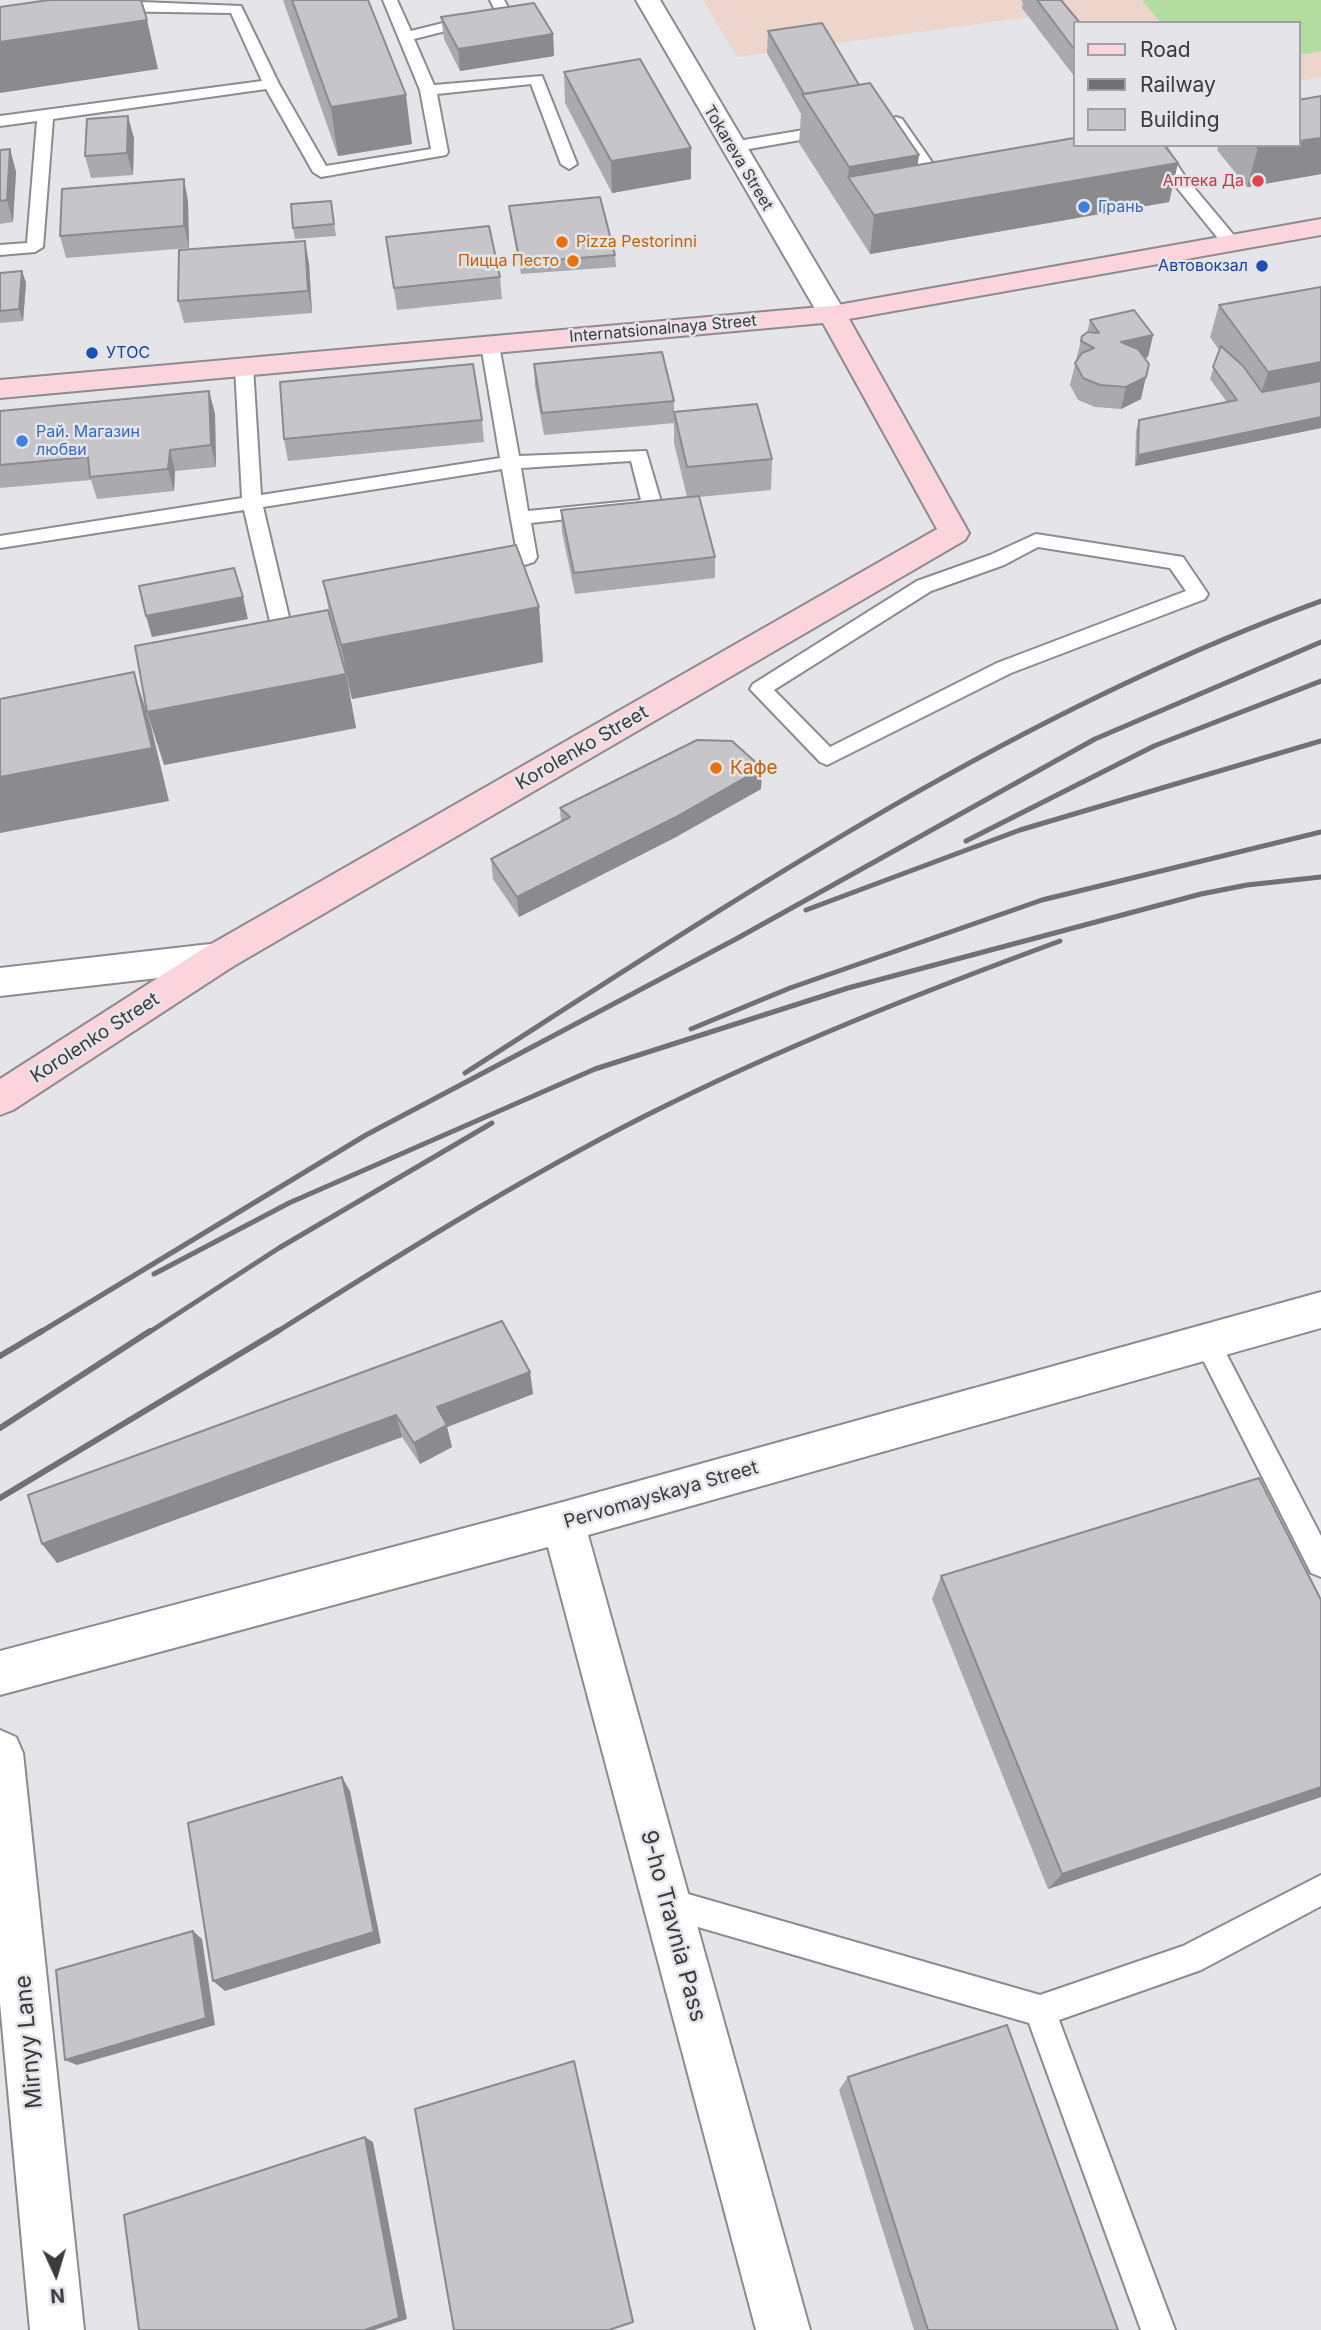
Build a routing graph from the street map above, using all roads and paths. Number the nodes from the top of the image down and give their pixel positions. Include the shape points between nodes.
1 (98, 0) edge
2 (390, 0) edge
3 (497, 0) edge
4 (648, 0) edge
5 (406, 37) junction
6 (271, 84) junction
7 (428, 90) junction
8 (45, 115) junction
9 (0, 121) edge
10 (881, 122) edge
11 (856, 127) edge
12 (732, 147) junction
13 (1157, 147) edge
14 (569, 164) dead end
15 (976, 164) edge
16 (1321, 227) edge
17 (1231, 243) junction
18 (0, 250) edge
19 (832, 314) junction
20 (490, 345) junction
21 (244, 368) junction
22 (0, 389) edge
23 (510, 462) junction
24 (252, 503) junction
25 (520, 517) junction
26 (0, 542) edge
27 (476, 573) edge
28 (308, 626) edge
29 (827, 757) joint
30 (219, 957) junction
31 (0, 982) edge
32 (0, 1100) edge
33 (1321, 1310) edge
34 (1208, 1342) junction
35 (563, 1522) junction
36 (1321, 1564) edge
37 (0, 1673) edge
38 (0, 1753) edge
39 (1321, 1890) edge
40 (667, 1903) junction
41 (1040, 2011) junction
42 (57, 2330) edge
43 (783, 2330) edge
44 (1158, 2330) edge

1 - 6 lane via 101,7 236,9
2 - 5 lane
3 - 5 lane via 504,12
4 - 12 street, Tokareva Street
5 - 7 lane
6 - 7 lane via 321,172 440,152
6 - 8 lane
7 - 14 lane via 537,79
8 - 9 lane
8 - 18 lane via 35,247
10 - 15 lane via 894,120 930,170
11 - 12 lane
12 - 19 street, Tokareva Street
13 - 17 lane
16 - 17 main road, Internatsionalnaya Street
17 - 19 main road, Internatsionalnaya Street
19 - 20 main road, Internatsionalnaya Street
19 - 30 main road, Korolenko Street via 954,533
20 - 21 main road, Internatsionalnaya Street
20 - 23 lane
21 - 22 main road, Internatsionalnaya Street
21 - 24 lane
23 - 24 lane
23 - 25 lane
23 - 25 lane via 639,455 652,505
24 - 26 lane
24 - 28 lane via 276,637
25 - 27 lane via 527,557
29 - 29 lane via 760,689 924,586 997,561 1036,540 1176,562 1198,594 1004,668
30 - 31 street
30 - 32 main road, Korolenko Street
33 - 34 street, Pervomayskaya Street
34 - 35 street, Pervomayskaya Street
34 - 36 lane
35 - 37 street, Pervomayskaya Street
35 - 40 street, 9-ho Travnia Pass
38 - 42 street, Mirnyy Lane
39 - 41 lane via 1190,1959
40 - 41 lane
40 - 43 street, 9-ho Travnia Pass
41 - 44 lane

